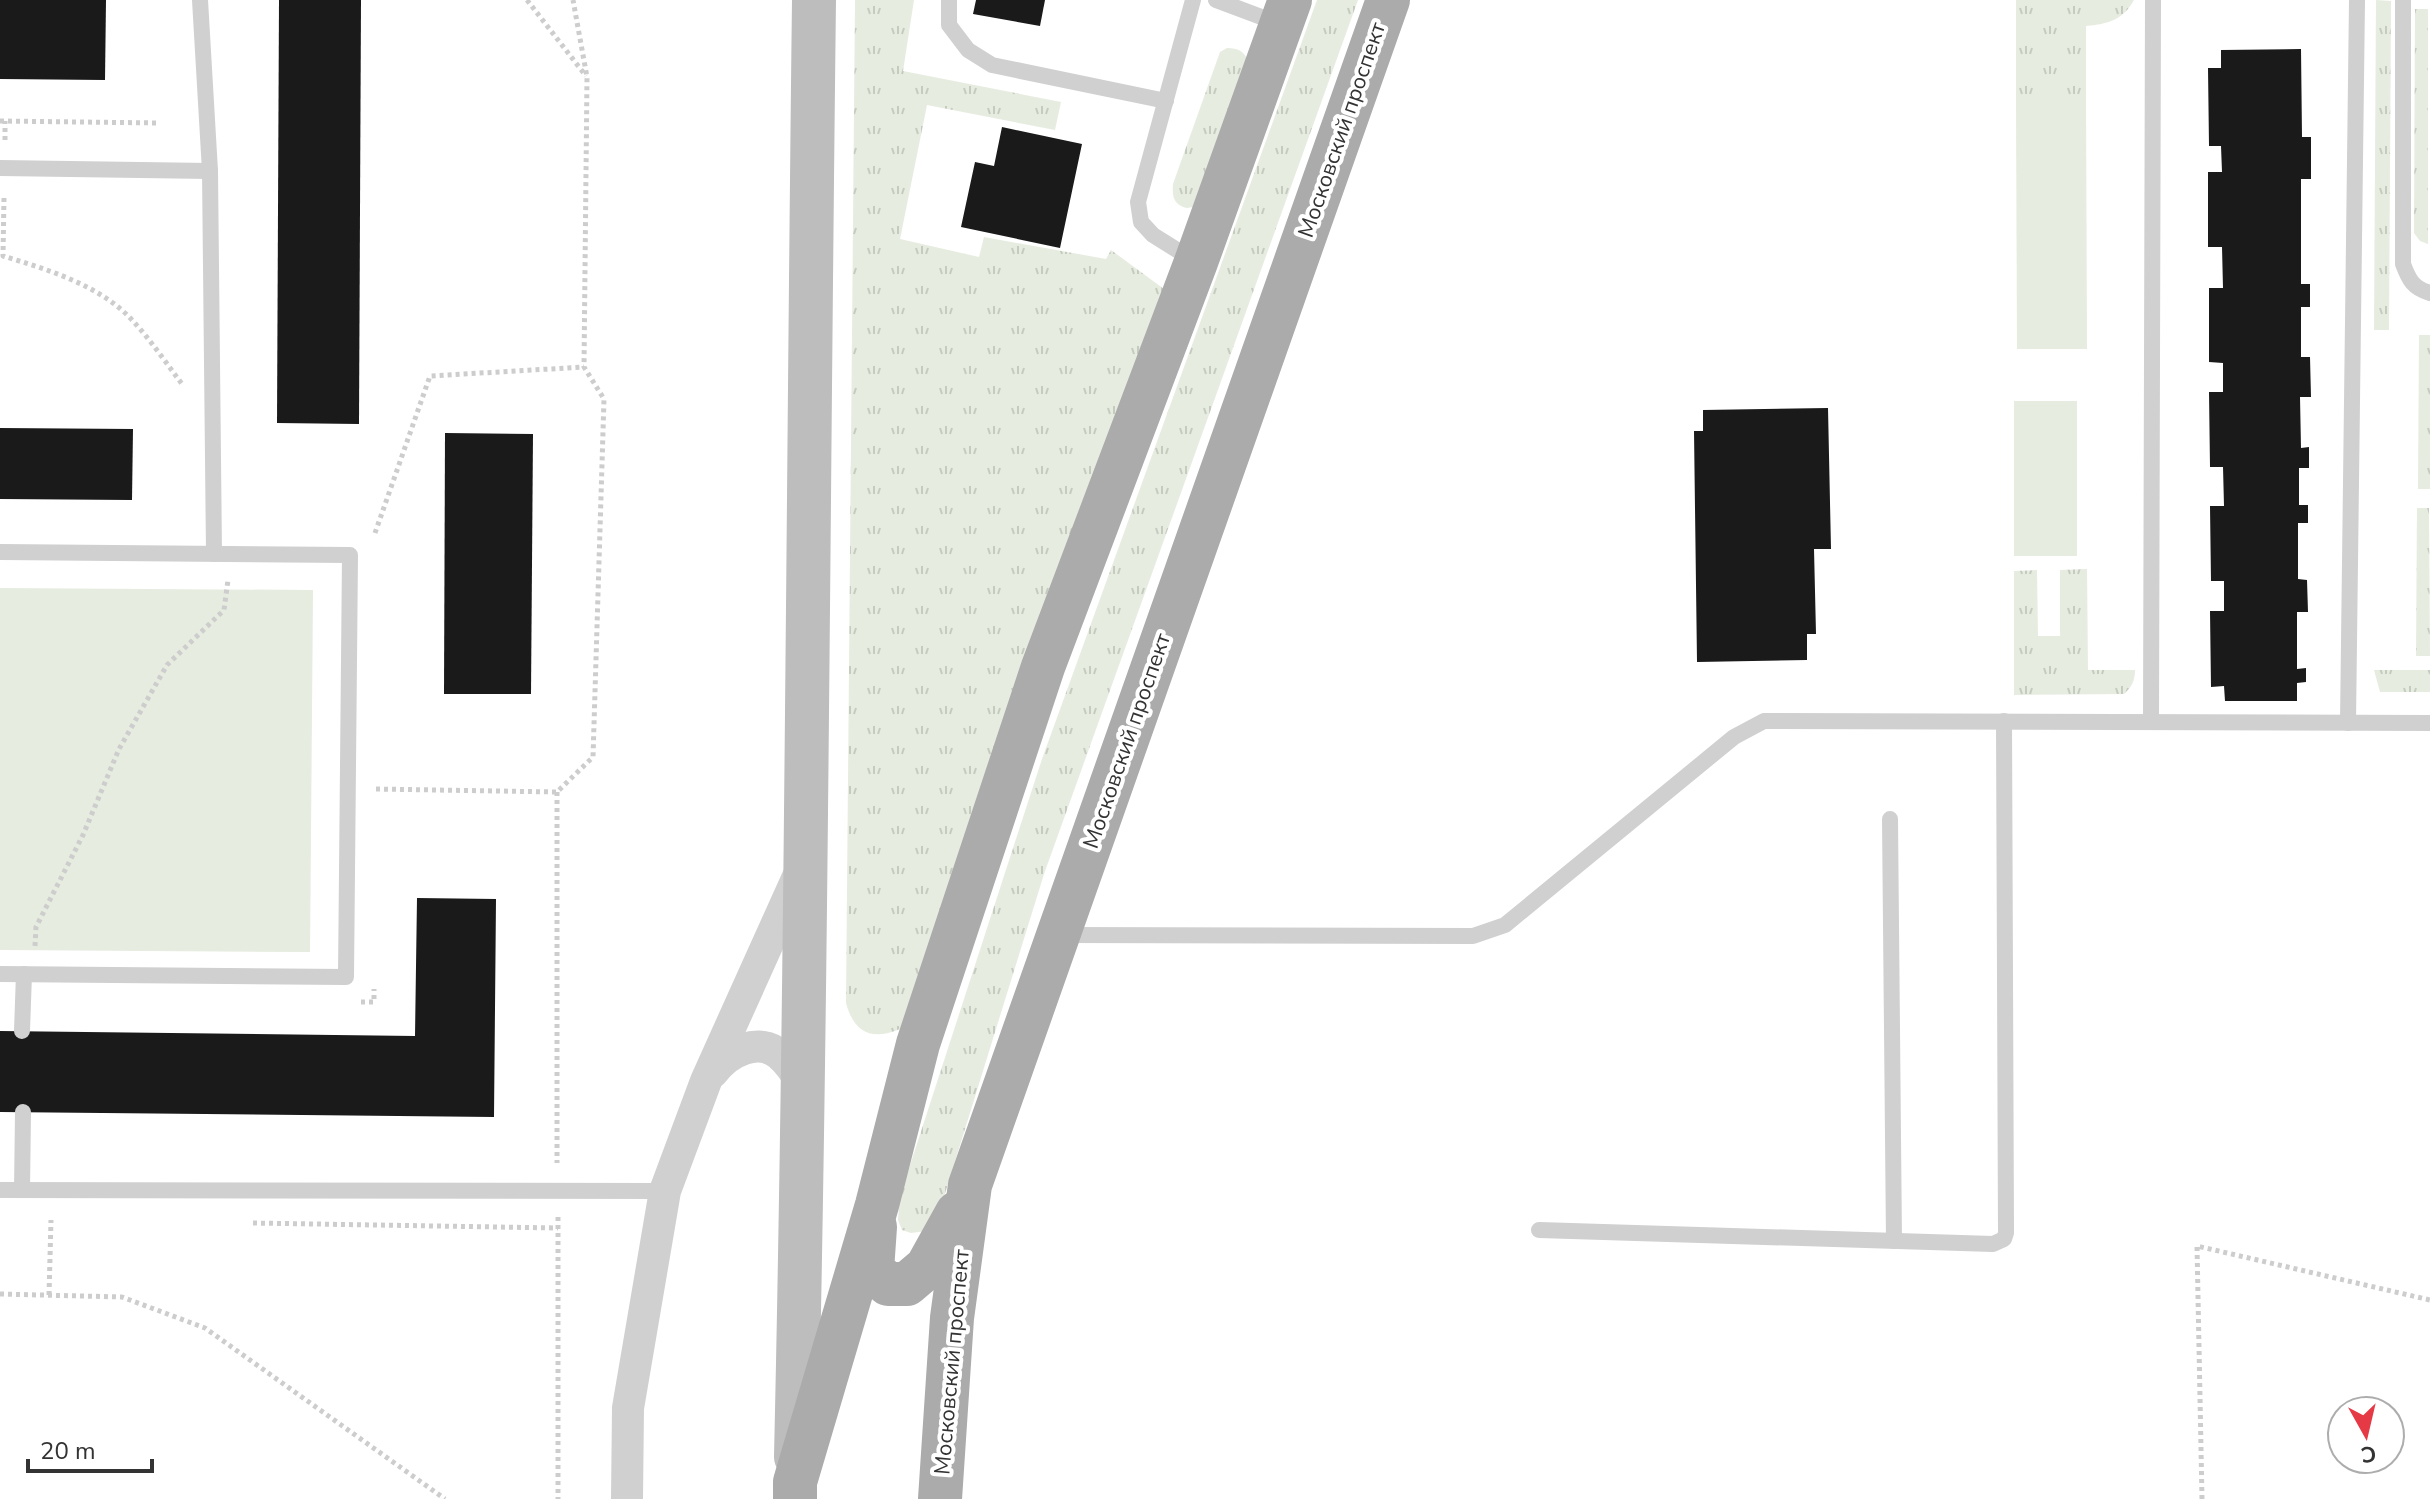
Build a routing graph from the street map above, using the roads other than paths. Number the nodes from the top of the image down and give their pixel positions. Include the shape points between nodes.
1 (200, 0) edge
2 (814, 0) edge
3 (949, 0) edge
4 (1193, 0) edge
5 (1216, 0) edge
6 (1388, 0) edge
7 (2153, 0) edge
8 (2357, 0) edge
9 (2403, 0) edge
10 (1286, 12) edge
11 (1166, 101) junction
12 (2, 168) edge
13 (210, 171) junction
14 (1196, 262) junction
15 (2430, 293) edge
16 (0, 552) edge
17 (214, 554) junction
18 (2004, 721) junction
19 (2151, 722) junction
20 (2348, 723) junction
21 (2430, 723) edge
22 (1890, 819) dead end
23 (804, 864) junction
24 (1058, 935) junction
25 (0, 974) edge
26 (29, 974) junction
27 (22, 1031) dead end
28 (706, 1081) junction
29 (804, 1086) junction
30 (23, 1112) dead end
31 (970, 1185) junction
32 (0, 1190) edge
33 (22, 1190) junction
34 (665, 1191) junction
35 (877, 1205) junction
36 (1539, 1230) dead end
37 (1894, 1241) junction
38 (795, 1490) edge
39 (627, 1499) edge
40 (940, 1499) edge

1 - 13 lane
2 - 23 main road
3 - 11 lane via 949,25 968,50 992,65
4 - 11 lane
5 - 10 lane
6 - 24 main road, Московский проспект
7 - 19 lane
8 - 20 lane
9 - 15 lane via 2403,264 2409,280
10 - 14 main road
11 - 14 lane via 1138,202 1141,222
12 - 13 lane
13 - 17 lane
14 - 35 main road via 1043,667 918,1044
16 - 17 lane
17 - 26 lane via 350,555 346,977
18 - 19 lane
18 - 24 lane via 1764,721 1734,737 1505,925 1473,936
18 - 37 lane via 2006,1233 1993,1244
19 - 20 lane
20 - 21 lane
22 - 37 lane
23 - 28 street
23 - 29 main road
24 - 31 main road, Московский проспект
25 - 26 lane
26 - 27 lane
28 - 29 street via 732,1055 762,1046 778,1052
28 - 34 street
29 - 38 main road
30 - 33 lane
31 - 35 main road via 927,1267 907,1284 888,1284 872,1270
31 - 40 main road, Московский проспект via 952,1318
32 - 33 lane
33 - 34 lane
34 - 39 street via 628,1408
35 - 38 main road
36 - 37 lane

